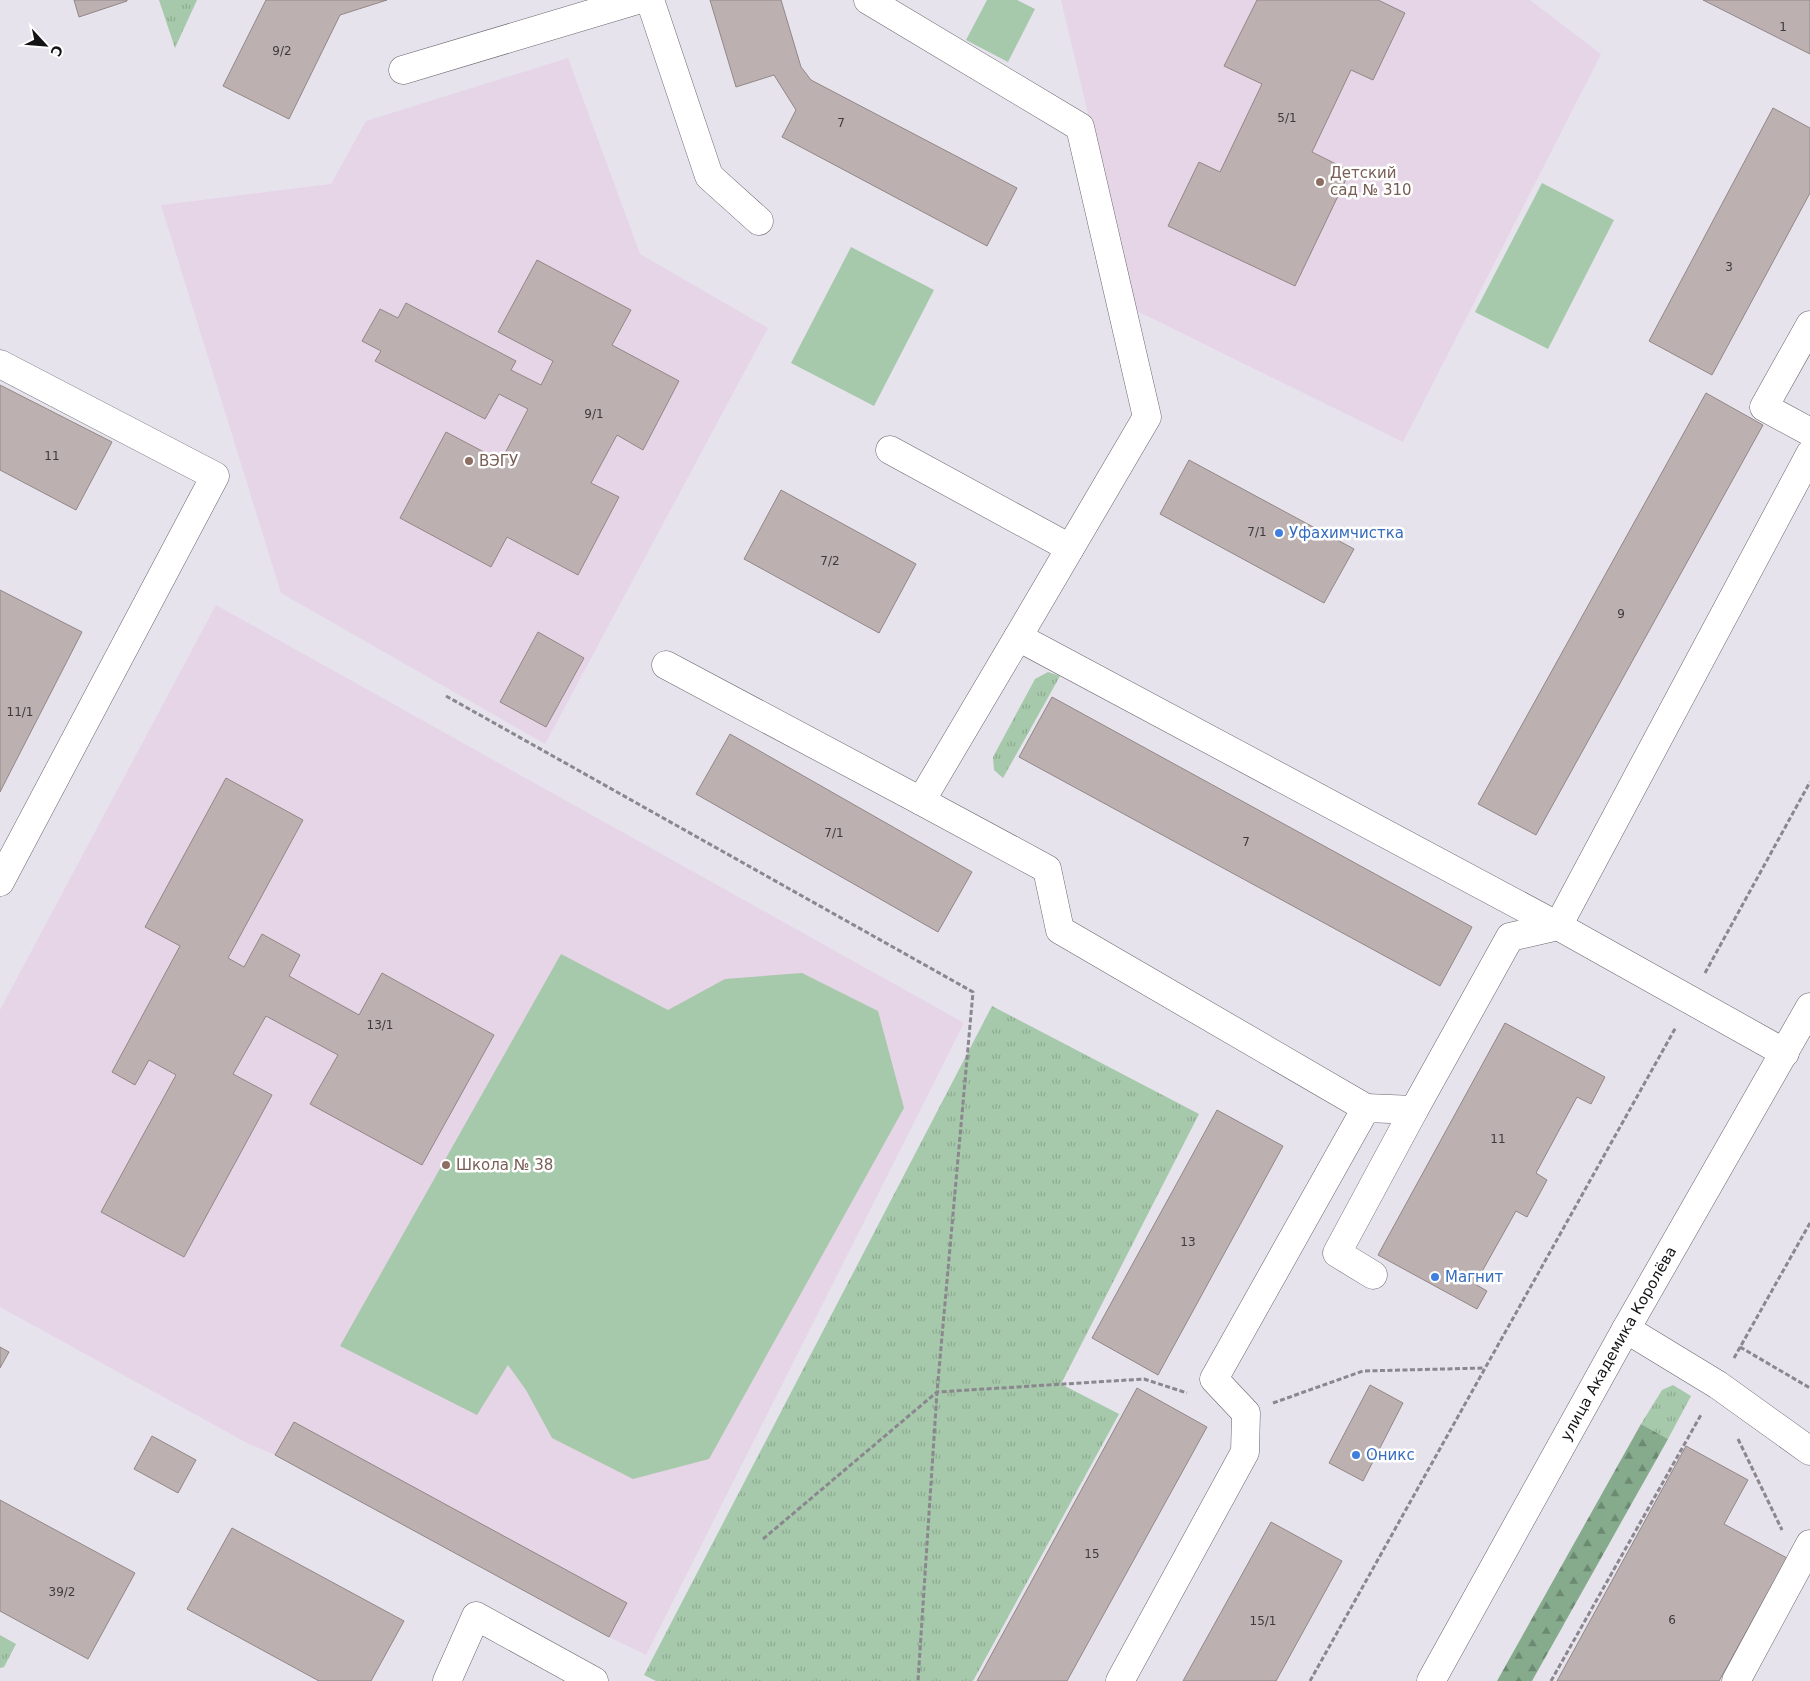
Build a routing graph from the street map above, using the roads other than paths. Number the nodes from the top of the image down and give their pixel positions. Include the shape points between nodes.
1 (637, 0) edge
2 (650, 0) edge
3 (868, 0) edge
4 (404, 70) dead end
5 (759, 221) dead end
6 (1810, 325) edge
7 (0, 364) edge
8 (1810, 432) edge
9 (890, 450) dead end
10 (1810, 454) edge
11 (1070, 548) junction
12 (1018, 637) junction
13 (666, 665) dead end
14 (920, 801) junction
15 (0, 882) edge
16 (1558, 926) junction
17 (1810, 1007) edge
18 (1785, 1053) junction
19 (1366, 1108) junction
20 (1414, 1110) junction
21 (1373, 1276) dead end
22 (1626, 1330) junction
23 (1810, 1451) edge
24 (1804, 1554) edge
25 (447, 1681) edge
26 (594, 1681) edge
27 (1120, 1681) edge
28 (1431, 1681) edge
29 (1736, 1681) edge

1 - 4 street
2 - 5 street via 709,176
3 - 11 street via 1080,127 1147,417
6 - 8 street via 1764,408
7 - 15 street via 215,476
9 - 11 street
10 - 16 street
11 - 12 street
12 - 14 street
12 - 16 street
13 - 14 street
14 - 19 street via 1047,869 1060,930
16 - 18 street
16 - 20 street via 1510,937
17 - 18 street, улица Академика Королёва
18 - 22 street, улица Академика Королёва
19 - 20 street
19 - 27 street via 1214,1379 1246,1413 1245,1452
20 - 21 street via 1337,1253
22 - 23 street via 1718,1385
22 - 28 street, улица Академика Королёва
24 - 29 street
25 - 26 street via 476,1616

